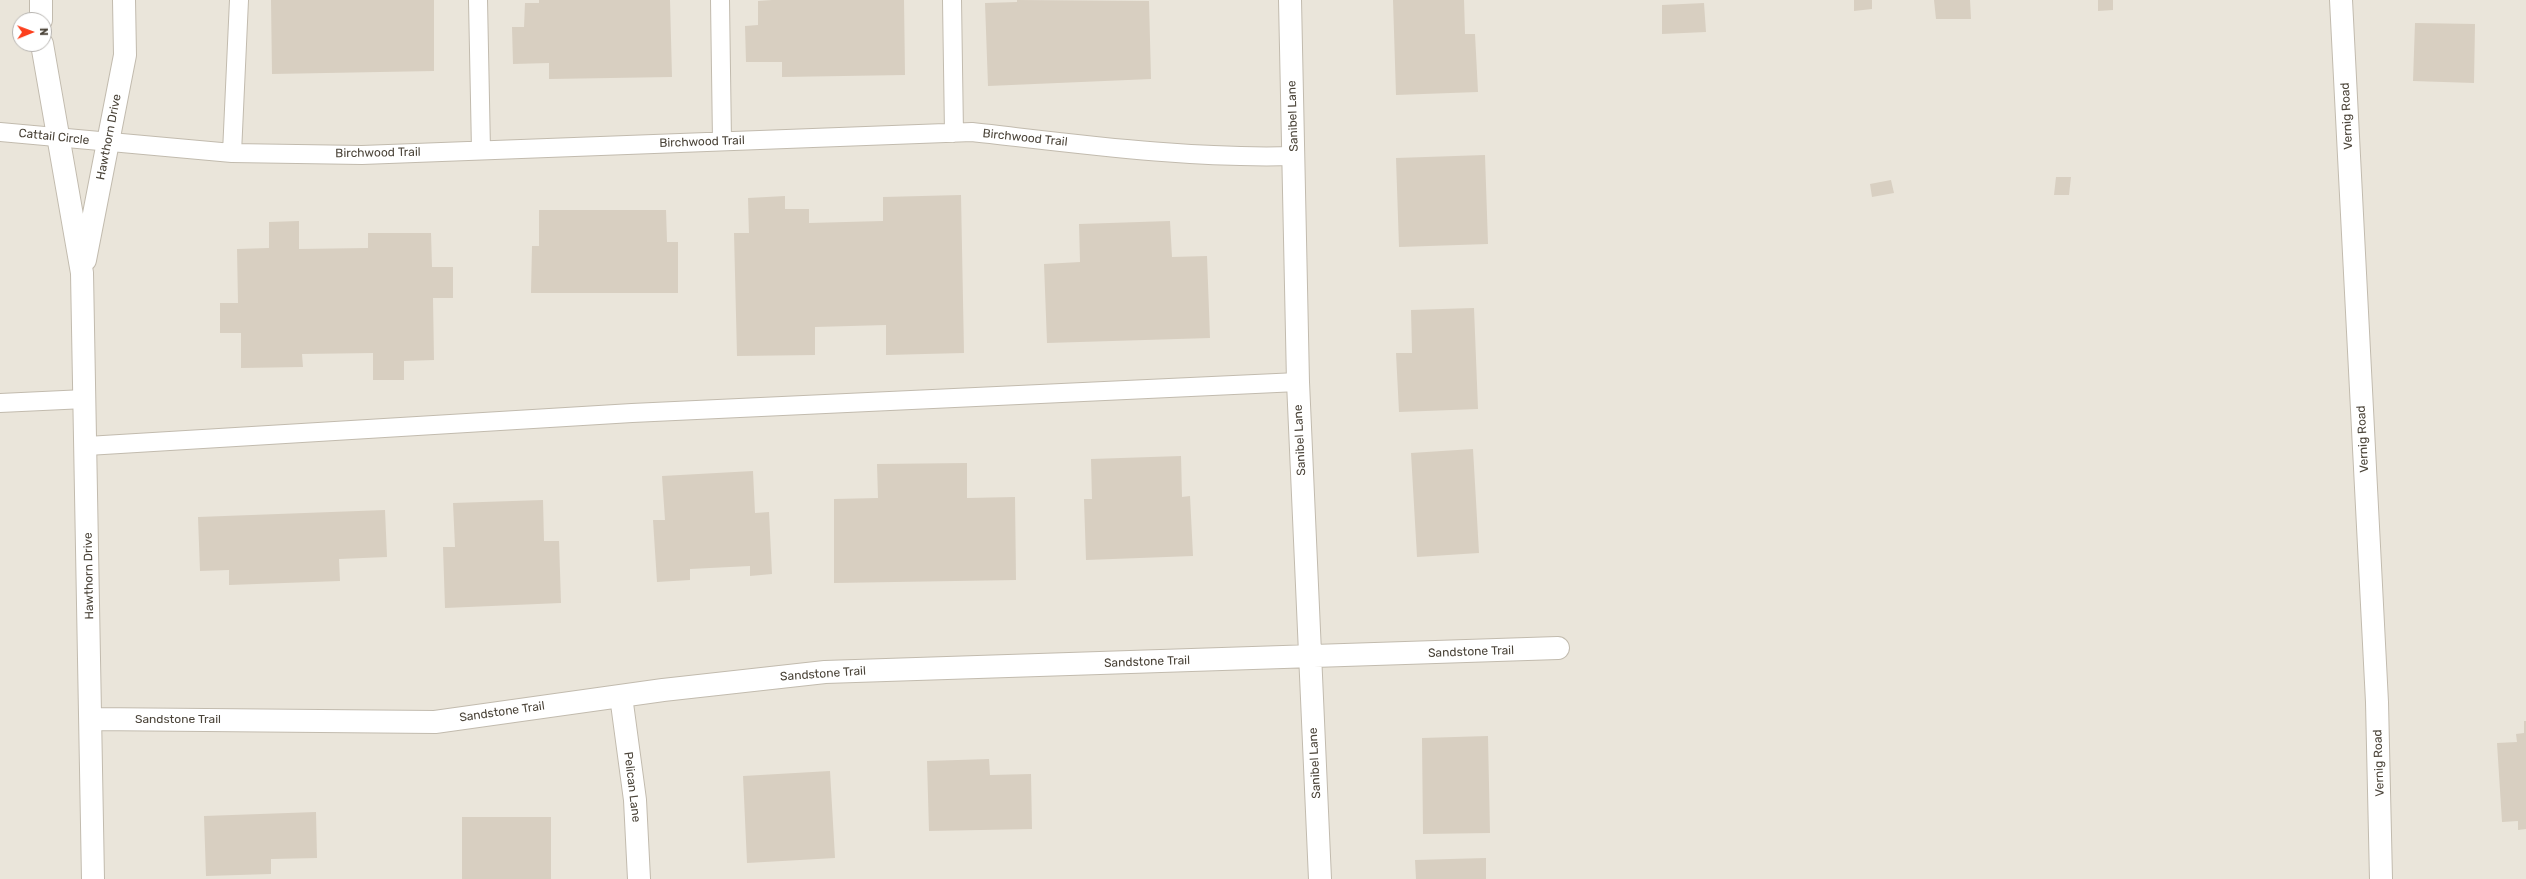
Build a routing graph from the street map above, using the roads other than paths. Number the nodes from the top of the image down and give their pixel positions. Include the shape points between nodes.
1 (41, 0) edge
2 (124, 0) edge
3 (239, 0) edge
4 (478, 0) edge
5 (720, 0) edge
6 (952, 0) edge
7 (1290, 0) edge
8 (2341, 0) edge
9 (41, 12) edge
10 (44, 52) edge
11 (0, 132) edge
12 (954, 133) junction
13 (60, 138) junction
14 (722, 141) junction
15 (109, 143) junction
16 (481, 150) junction
17 (232, 152) junction
18 (1294, 156) junction
19 (82, 273) junction
20 (1298, 382) junction
21 (85, 399) junction
22 (0, 403) edge
23 (87, 446) junction
24 (1558, 648) dead end
25 (1310, 658) junction
26 (621, 696) junction
27 (91, 719) junction
28 (93, 879) edge
29 (639, 879) edge
30 (1320, 879) edge
31 (2381, 879) edge

1 - 9 street
2 - 15 street, Hawthorn Drive via 125,55
3 - 17 lane
4 - 16 lane
5 - 14 lane
6 - 12 lane
7 - 18 street, Sanibel Lane
8 - 31 street, Vernig Road via 2377,702
10 - 13 street, Hawthorn Drive
11 - 13 lane, Cattail Circle
12 - 14 lane, Birchwood Trail
12 - 18 lane, Birchwood Trail via 972,132 1245,157
13 - 15 lane, Cattail Circle
13 - 19 street, Hawthorn Drive
14 - 16 lane, Birchwood Trail
15 - 17 lane, Birchwood Trail
15 - 19 street, Hawthorn Drive
16 - 17 lane, Birchwood Trail via 362,155
18 - 20 street, Sanibel Lane
19 - 21 street, Hawthorn Drive
20 - 23 lane via 632,413
20 - 25 street, Sanibel Lane
21 - 22 lane
21 - 23 street, Hawthorn Drive
23 - 27 street, Hawthorn Drive
24 - 25 street, Sandstone Trail
25 - 26 street, Sandstone Trail via 825,672
25 - 30 street, Sanibel Lane
26 - 27 street, Sandstone Trail via 435,722
26 - 29 street, Pelican Lane via 635,800
27 - 28 street, Hawthorn Drive

